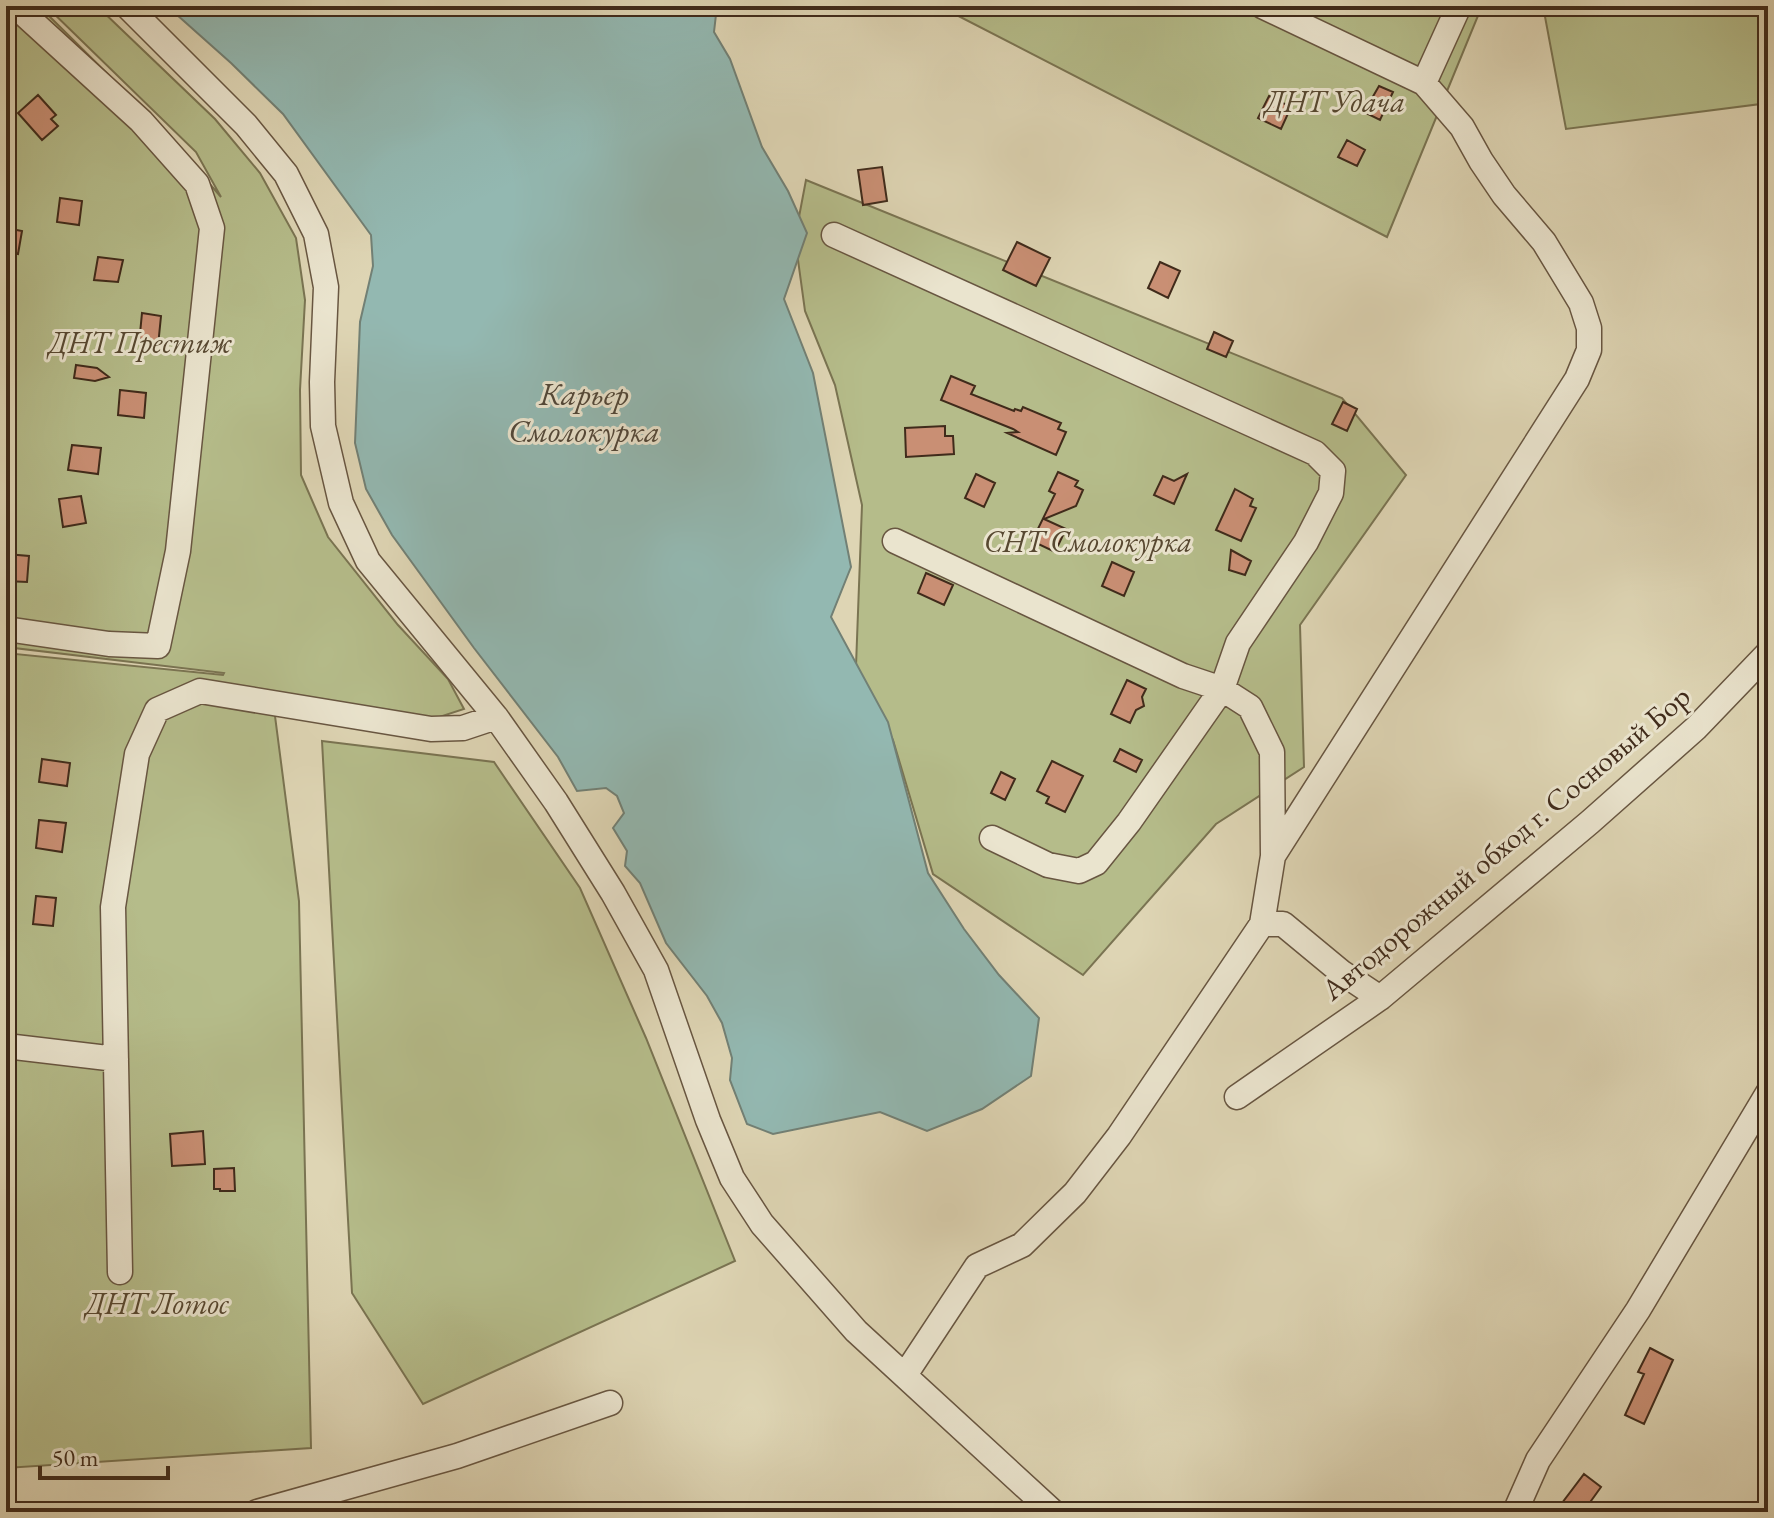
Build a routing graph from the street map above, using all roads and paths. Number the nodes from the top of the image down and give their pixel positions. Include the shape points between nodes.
1 (15, 6) edge
2 (127, 6) edge
3 (1262, 6) edge
4 (1459, 6) edge
5 (1424, 83) junction
6 (834, 235) dead end
7 (895, 541) dead end
8 (6, 629) edge
9 (1768, 653) edge
10 (1222, 689) junction
11 (496, 717) junction
12 (992, 838) dead end
13 (1273, 856) junction
14 (1262, 924) junction
15 (1380, 998) junction
16 (6, 1046) edge
17 (116, 1059) junction
18 (1768, 1093) edge
19 (1237, 1097) dead end
20 (120, 1272) dead end
21 (905, 1375) junction
22 (610, 1403) dead end
23 (257, 1512) edge
24 (1053, 1512) edge
25 (1515, 1512) edge

1 - 8 street via 141,121 197,184 212,228 178,551 158,646
2 - 11 street via 246,125 286,174 316,234 326,287 323,426 341,503 368,561
3 - 5 street
4 - 5 street
5 - 13 street via 1544,242 1581,303 1589,350 1577,379
6 - 10 street via 1315,453 1333,471 1331,493 1306,542 1238,643
7 - 10 street via 1183,676
9 - 15 street, Автодорожный обход г. Сосновый Бор via 1696,728 1614,801
10 - 12 street via 1096,863 1079,871 1048,865
10 - 13 street via 1250,707 1272,752
11 - 17 street via 463,728 431,729 200,691 157,710 137,754 113,907
11 - 21 street via 564,815 656,970 732,1178 762,1224 848,1322
13 - 14 street
14 - 15 street via 1283,924
14 - 21 street via 1075,1193 1022,1245 977,1266
15 - 19 street, Автодорожный обход г. Сосновый Бор
16 - 17 street
17 - 20 street
18 - 25 street via 1638,1310 1538,1460
21 - 24 street
22 - 23 street via 457,1456

